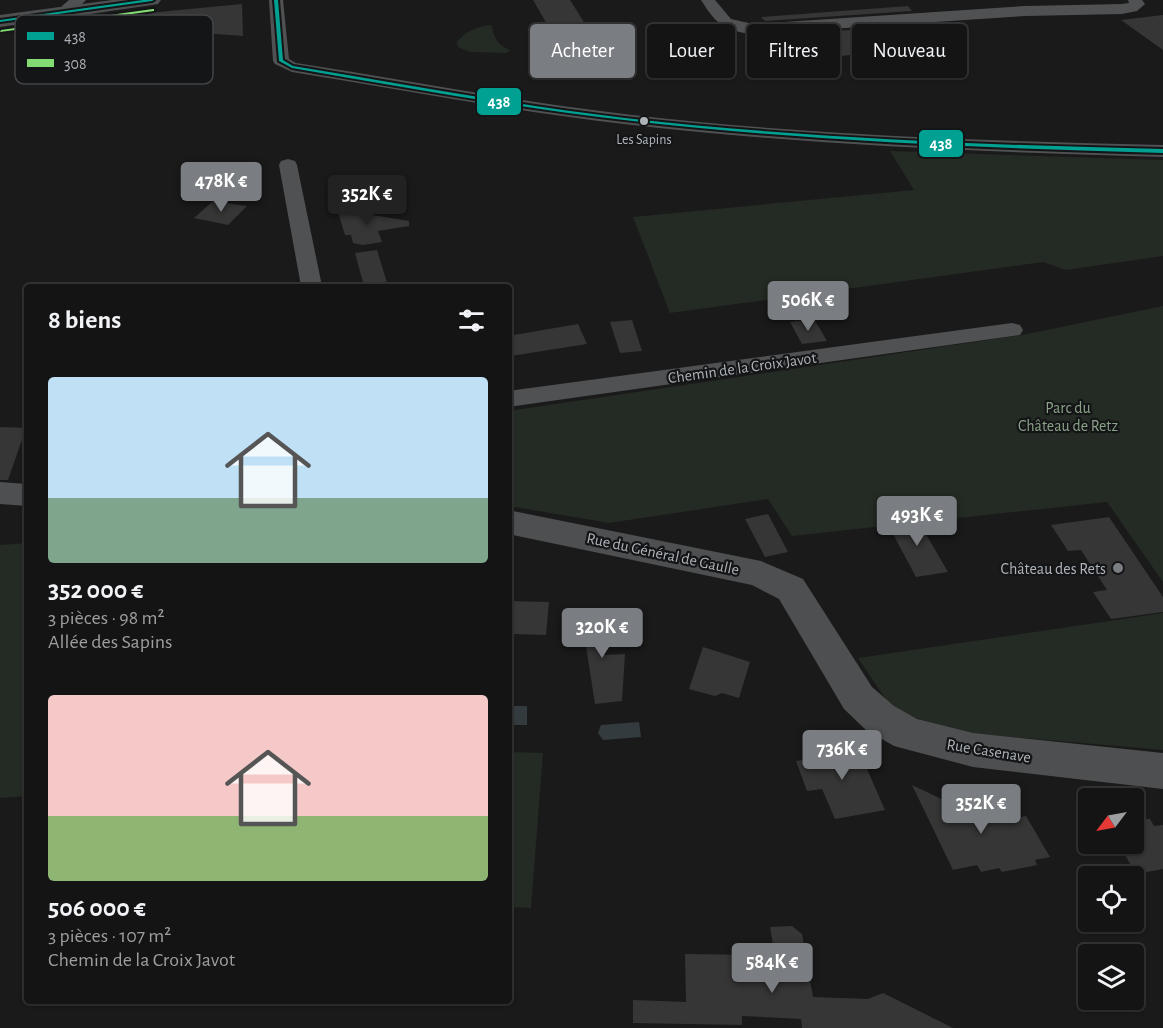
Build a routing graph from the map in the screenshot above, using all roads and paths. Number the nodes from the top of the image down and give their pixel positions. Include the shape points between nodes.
1 (152, 0) edge
2 (276, 0) edge
3 (282, 0) edge
4 (708, 0) edge
5 (1134, 0) edge
6 (75, 5) edge
7 (28, 15) edge
8 (15, 18) edge
9 (0, 21) edge
10 (629, 102) dead end
11 (621, 118) junction
12 (1163, 151) edge
13 (288, 165) dead end
14 (312, 284) edge
15 (1012, 330) dead end
16 (512, 398) edge
17 (0, 493) edge
18 (24, 495) edge
19 (512, 523) edge
20 (805, 609) joint
21 (1163, 771) edge

1 - 6 street
2 - 3 street
2 - 11 street via 281,61 292,66
4 - 5 street via 721,20 753,29 1025,11 1122,9 1132,8 1137,4
6 - 7 street
8 - 9 street
10 - 11 street
11 - 12 street via 863,141
13 - 14 street
15 - 16 street, Chemin de la Croix Javot
17 - 18 street
19 - 20 street, Rue du Général de Gaulle via 761,574 791,589
20 - 21 street, Rue Casenave via 858,698 880,718 908,734 973,750

